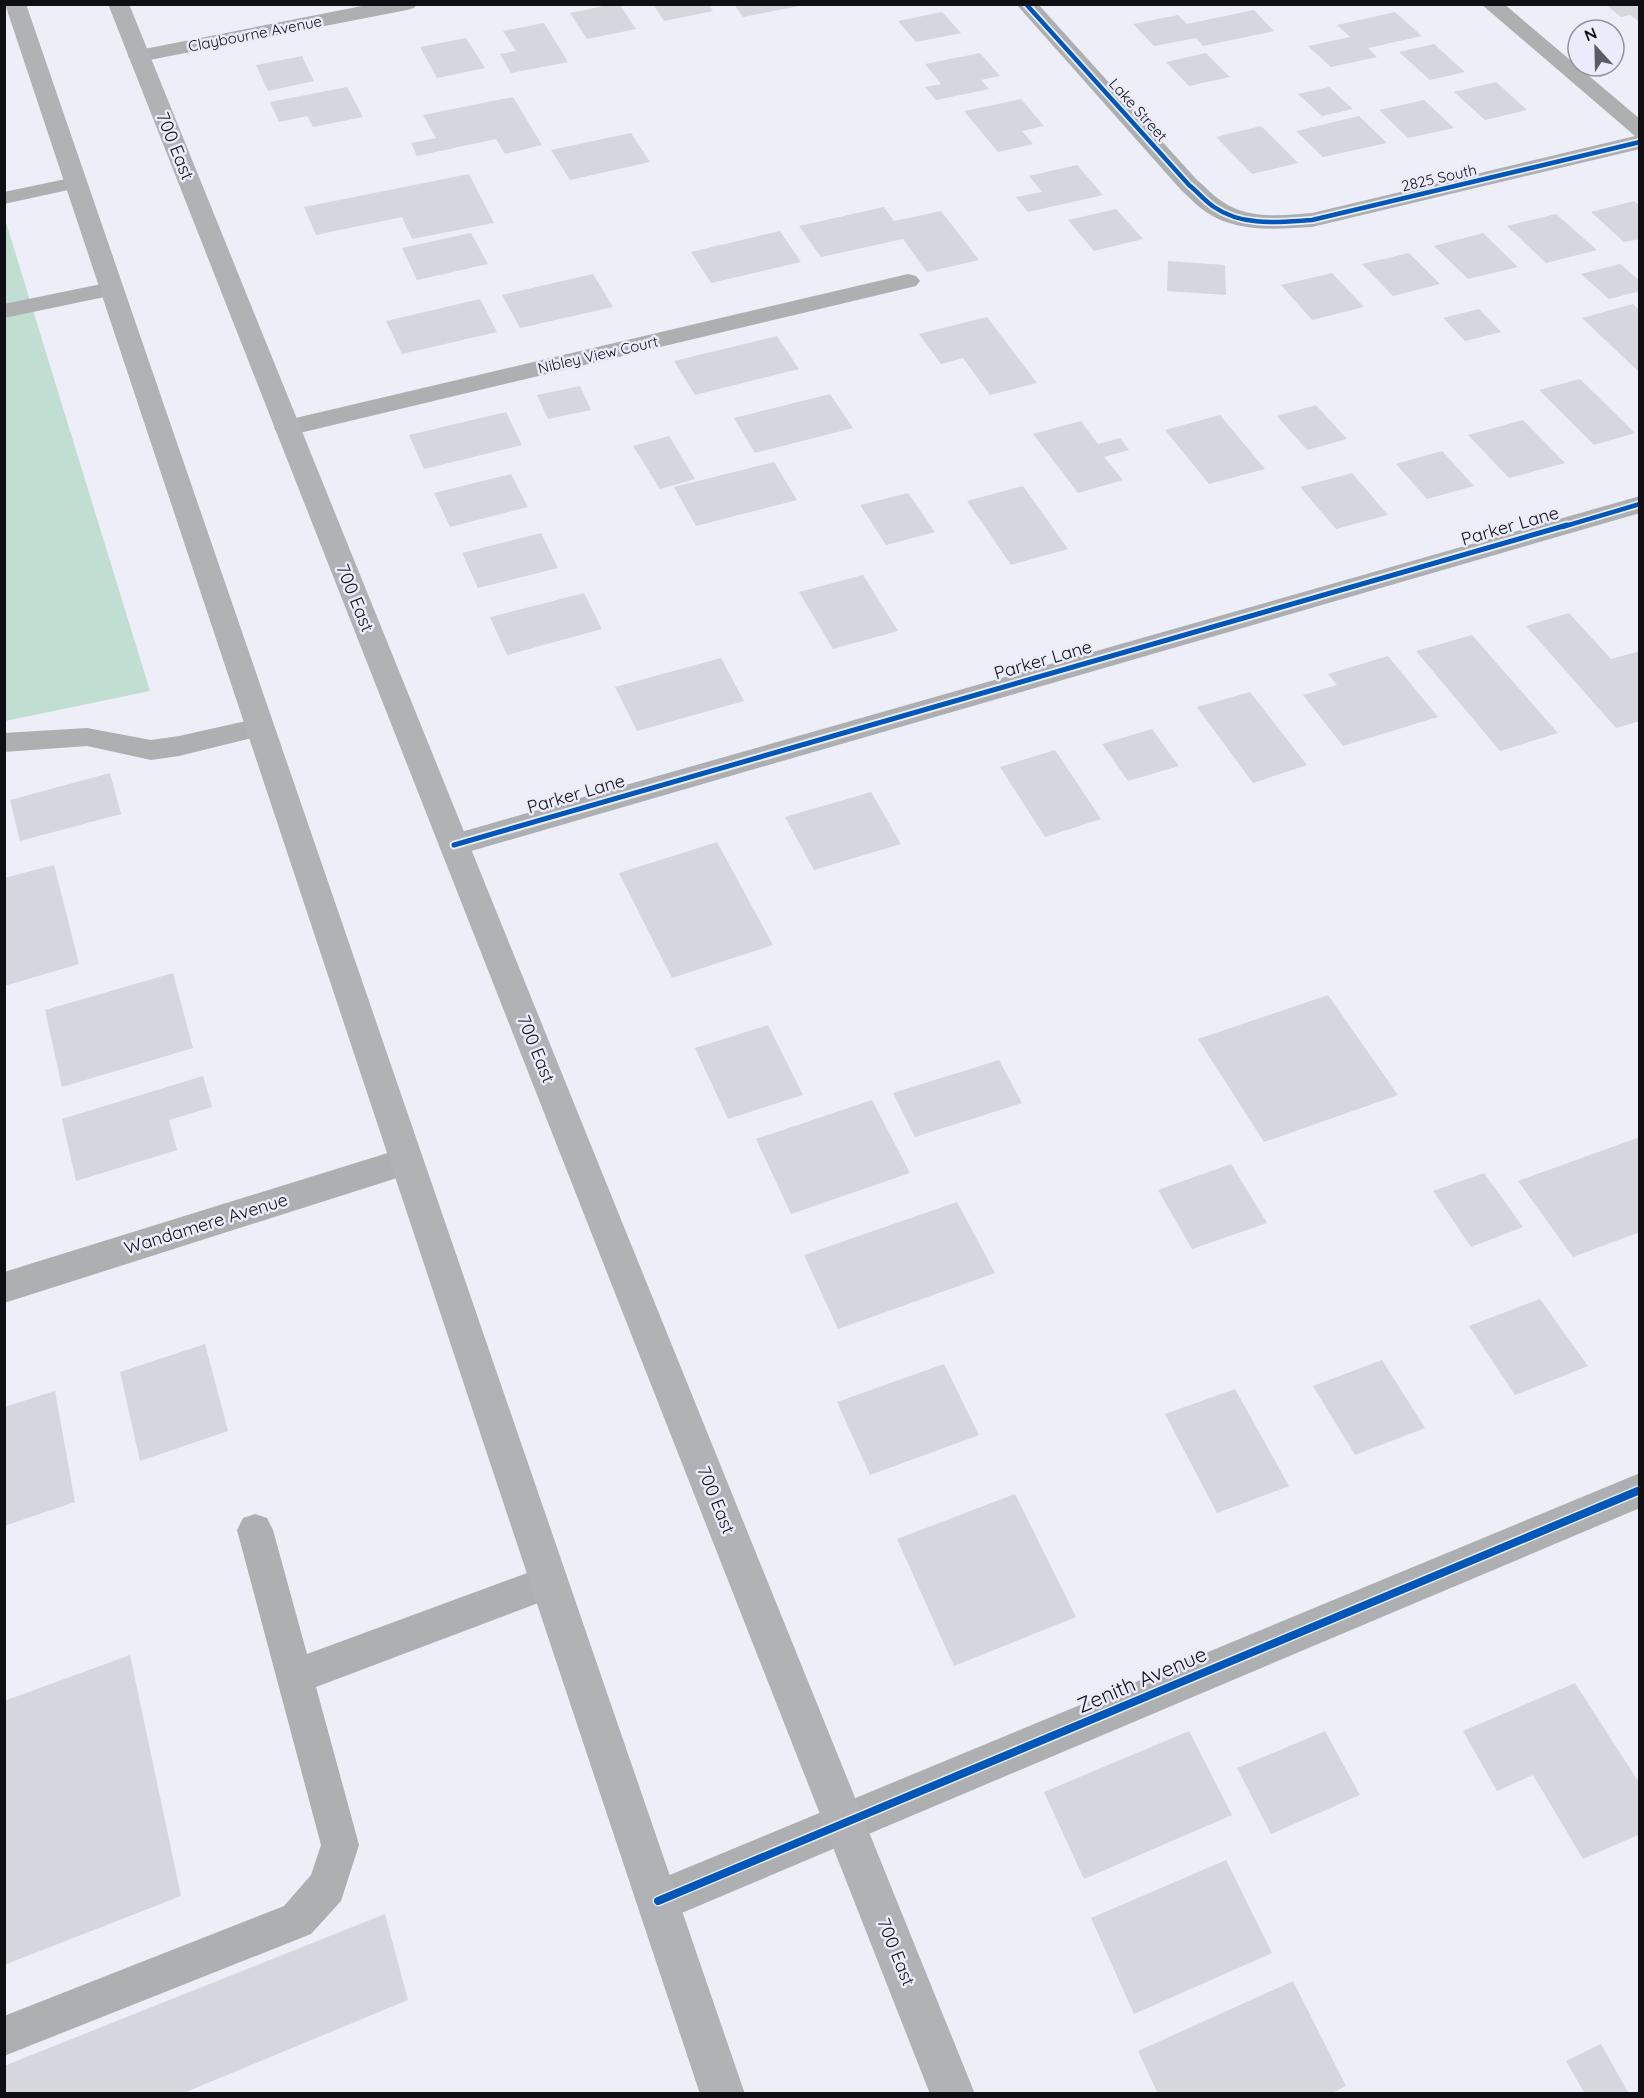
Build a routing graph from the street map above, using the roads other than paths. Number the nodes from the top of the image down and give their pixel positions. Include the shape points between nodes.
1 (15, 4) edge
2 (118, 4) edge
3 (407, 4) edge
4 (1026, 4) edge
5 (1491, 4) edge
6 (139, 56) junction
7 (1640, 131) edge
8 (1640, 142) edge
9 (75, 183) junction
10 (4, 198) edge
11 (1242, 219) joint
12 (908, 281) dead end
13 (111, 289) junction
14 (4, 311) edge
15 (287, 428) junction
16 (1640, 504) edge
17 (259, 727) junction
18 (4, 743) edge
19 (454, 845) junction
20 (407, 1161) junction
21 (4, 1288) edge
22 (1640, 1490) edge
23 (255, 1530) dead end
24 (549, 1582) junction
25 (294, 1677) junction
26 (845, 1822) junction
27 (658, 1901) junction
28 (4, 2036) edge
29 (723, 2094) edge
30 (953, 2094) edge

1 - 9 main road
2 - 6 main road, 700 East
3 - 6 street, Claybourne Avenue
4 - 11 street, Lake Street via 1189,185 1216,208
5 - 7 street
6 - 15 main road, 700 East
8 - 11 street, 2825 South via 1312,220 1275,223
9 - 10 lane
9 - 13 main road
12 - 15 street, Nibley View Court
13 - 14 lane
13 - 17 main road
15 - 19 main road, 700 East
16 - 19 street, Parker Lane
17 - 18 lane via 151,750 87,737
17 - 20 main road
19 - 26 main road, 700 East
20 - 21 street, Wandamere Avenue
20 - 24 main road
22 - 26 street, Zenith Avenue
23 - 25 lane
24 - 25 lane
24 - 27 main road
25 - 28 lane via 340,1845 327,1887 297,1920
26 - 27 street, Zenith Avenue
26 - 30 main road, 700 East
27 - 29 main road

